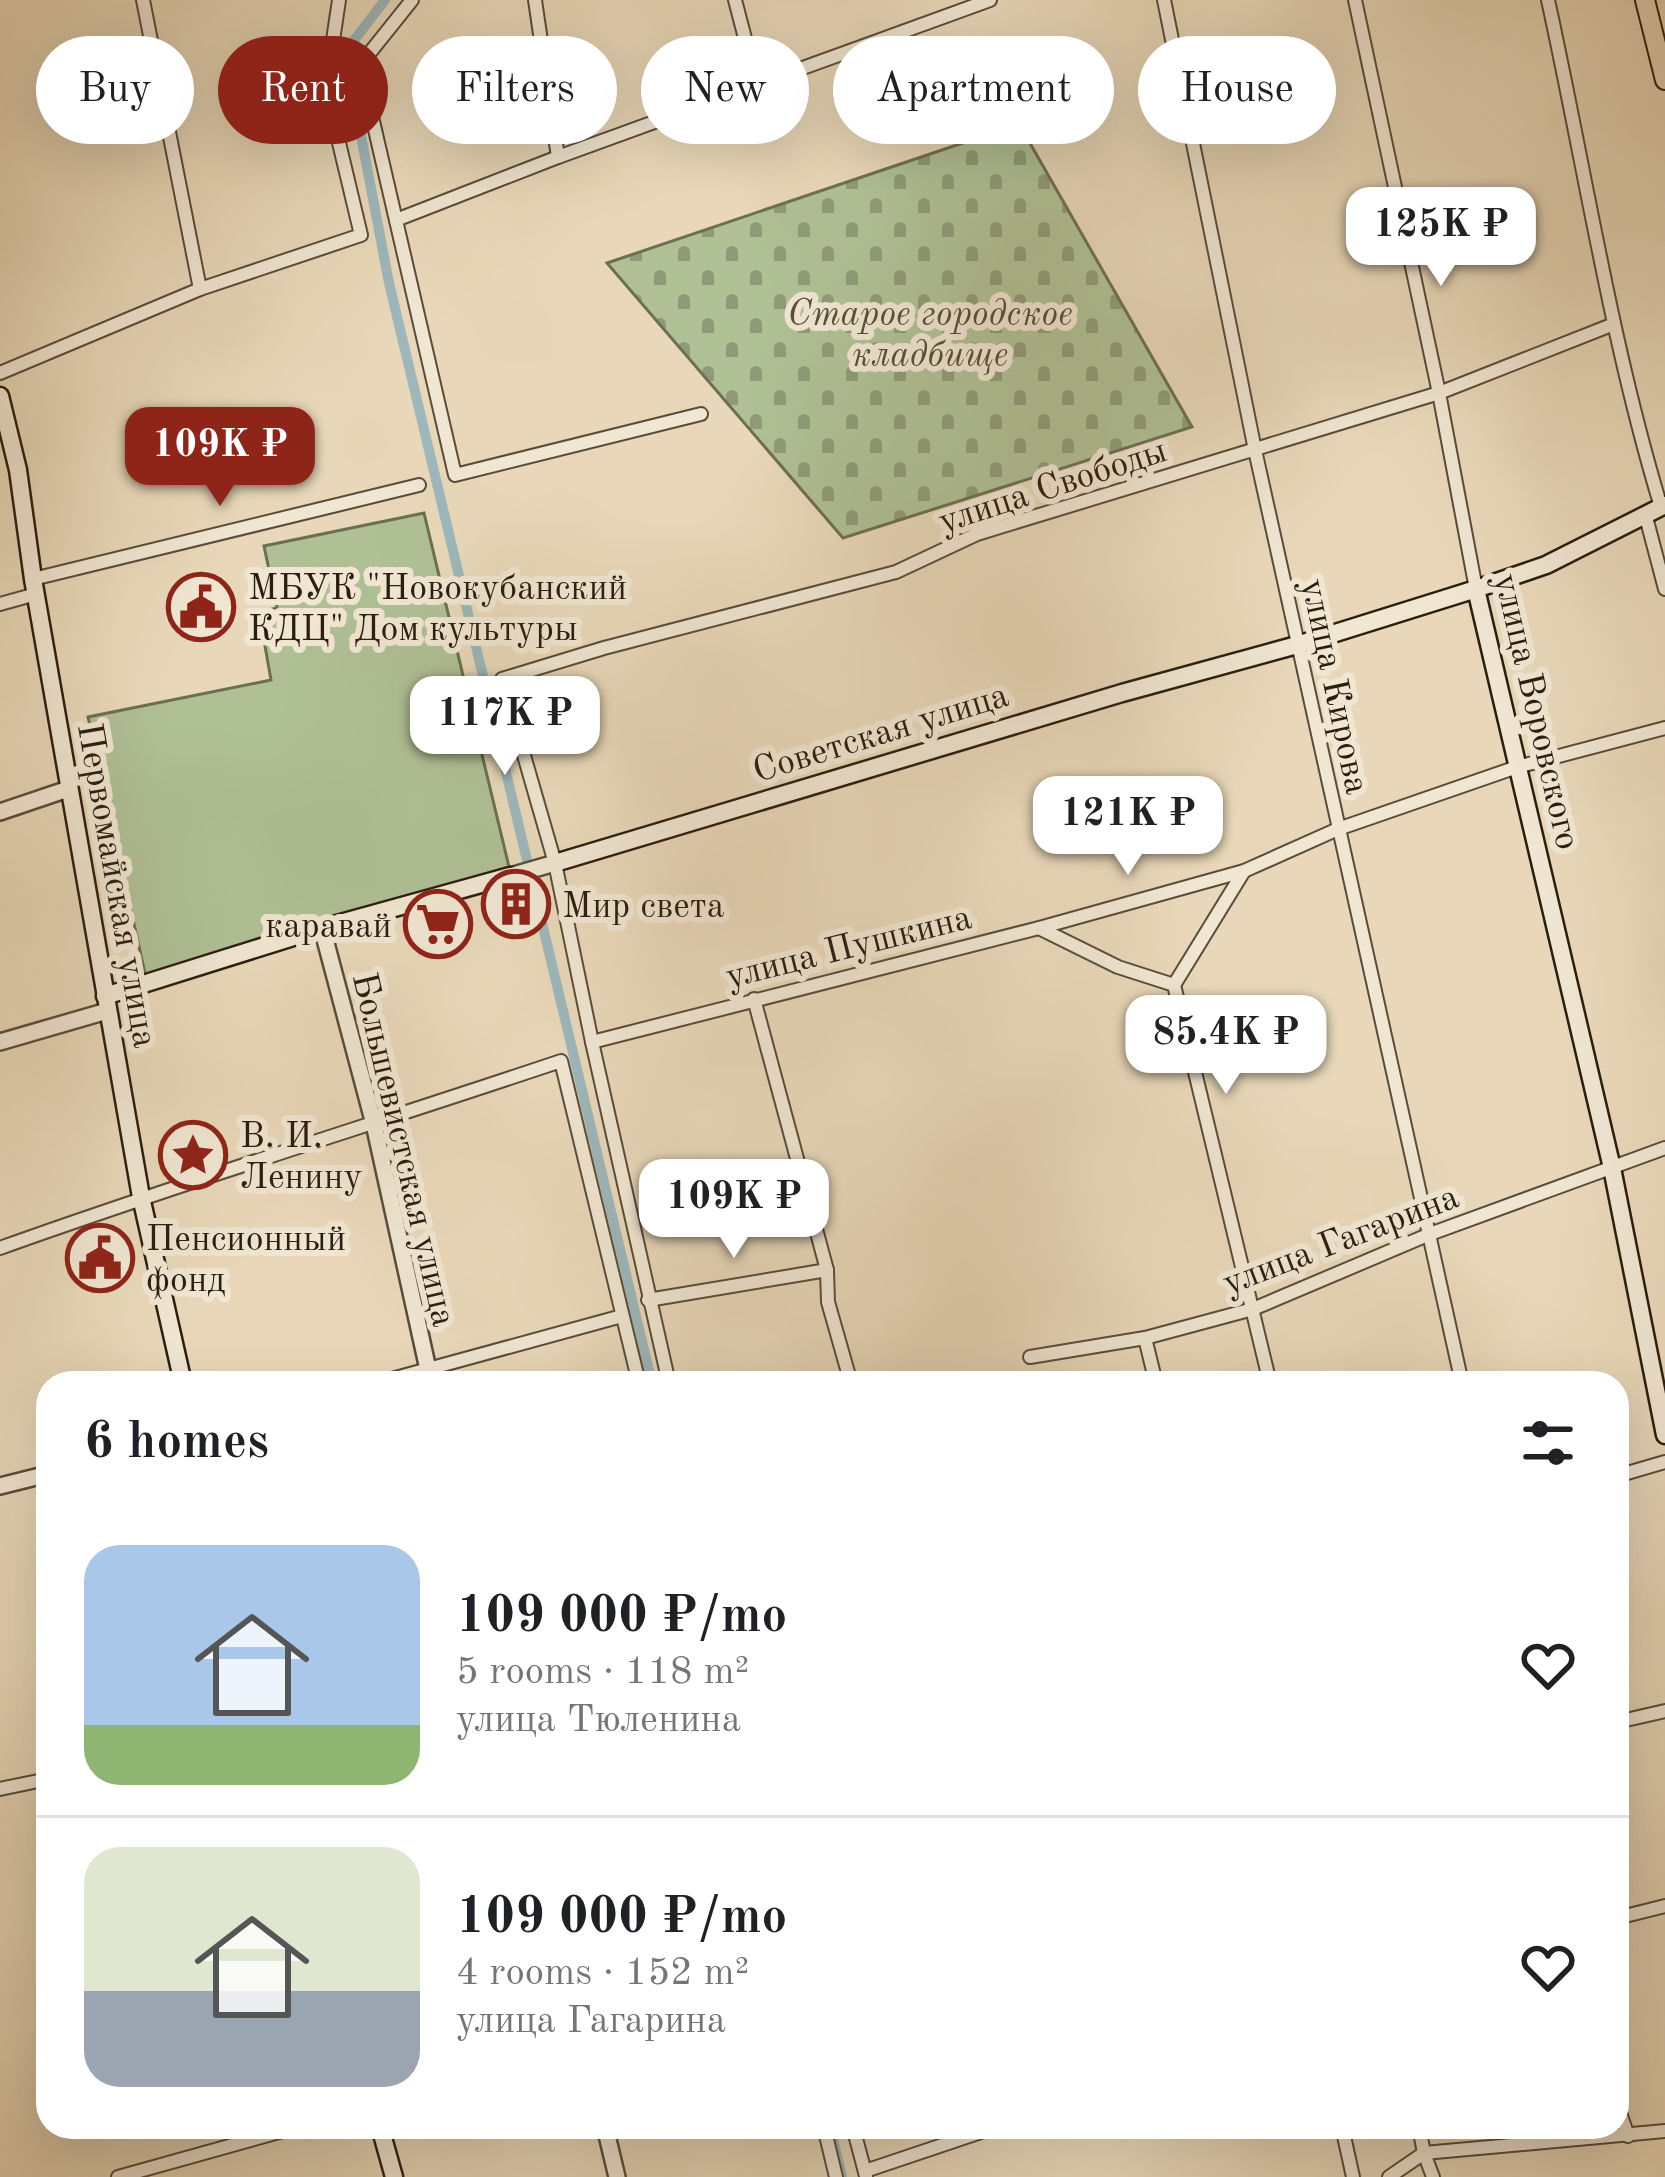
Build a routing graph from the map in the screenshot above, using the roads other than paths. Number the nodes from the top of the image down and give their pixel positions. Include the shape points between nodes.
1 (143, 0) edge
2 (339, 0) edge
3 (412, 0) edge
4 (535, 0) edge
5 (736, 0) edge
6 (990, 0) edge
7 (1164, 0) edge
8 (1355, 0) edge
9 (1548, 0) edge
10 (1645, 0) edge
11 (963, 5) edge
12 (745, 36) edge
13 (809, 64) edge
14 (1665, 80) edge
15 (641, 127) edge
16 (558, 157) junction
17 (396, 220) junction
18 (200, 289) junction
19 (1614, 324) junction
20 (0, 373) edge
21 (1439, 393) junction
22 (0, 396) edge
23 (701, 414) dead end
24 (1255, 450) junction
25 (418, 485) dead end
26 (1657, 510) edge
27 (34, 586) junction
28 (1476, 589) junction
29 (1665, 589) edge
30 (0, 604) edge
31 (1297, 645) junction
32 (1665, 728) edge
33 (1517, 767) junction
34 (68, 789) junction
35 (0, 812) edge
36 (1338, 829) junction
37 (555, 863) junction
38 (1244, 872) junction
39 (510, 876) joint
40 (322, 928) junction
41 (1039, 928) junction
42 (1174, 985) junction
43 (754, 999) junction
44 (106, 1003) junction
45 (0, 1042) edge
46 (592, 1042) junction
47 (374, 1124) junction
48 (1665, 1148) edge
49 (1612, 1168) junction
50 (141, 1197) junction
51 (1430, 1234) junction
52 (0, 1248) edge
53 (827, 1270) junction
54 (648, 1300) junction
55 (1253, 1309) junction
56 (622, 1316) junction
57 (1144, 1338) junction
58 (1030, 1357) dead end
59 (180, 1371) edge
60 (428, 1371) edge
61 (445, 1371) edge
62 (636, 1371) edge
63 (666, 1371) edge
64 (848, 1371) edge
65 (1153, 1371) edge
66 (1267, 1371) edge
67 (1459, 1371) edge
68 (1665, 1435) edge
69 (1665, 1462) edge
70 (1629, 1472) edge
71 (36, 1477) edge
72 (0, 1486) edge
73 (1665, 1712) edge
74 (1629, 1720) edge
75 (36, 1782) edge
76 (0, 1789) edge
77 (1665, 1906) edge
78 (1629, 1915) edge
79 (1665, 2131) edge
80 (1629, 2136) edge
81 (254, 2139) edge
82 (383, 2139) edge
83 (608, 2139) edge
84 (827, 2139) edge
85 (856, 2139) edge
86 (963, 2139) edge
87 (1344, 2139) edge
88 (1421, 2139) edge
89 (1592, 2139) edge
90 (1424, 2153) junction
91 (866, 2174) edge
92 (118, 2177) edge
93 (394, 2177) edge
94 (617, 2177) edge
95 (836, 2177) edge
96 (1352, 2177) edge
97 (1389, 2177) edge
98 (1433, 2177) edge

1 - 18 street
2 - 18 street via 330,104 362,235
3 - 17 street via 360,65
4 - 16 street
5 - 12 street
6 - 11 street
7 - 24 street, улица Кирова
8 - 21 street, улица Воровского
9 - 19 street
10 - 14 main road
11 - 13 street
15 - 16 street
16 - 17 street
17 - 23 street via 455,475
18 - 20 street
19 - 21 street, улица Свободы
19 - 26 street
21 - 24 street, улица Свободы
21 - 28 street, улица Воровского
22 - 27 main road, Первомайская улица
24 - 31 street, улица Кирова
24 - 37 street, улица Свободы via 977,534 896,572 502,679
25 - 27 street
26 - 28 main road, Советская улица via 1546,566
26 - 29 street
27 - 30 street
27 - 34 main road, Первомайская улица
28 - 31 main road, Советская улица
28 - 33 main road, улица Воровского
31 - 36 street, улица Кирова
31 - 37 main road, Советская улица
32 - 33 street, улица Пушкина
33 - 36 street, улица Пушкина
33 - 49 main road, улица Воровского
34 - 35 street
34 - 44 main road, Первомайская улица
36 - 38 street, улица Пушкина
36 - 51 street, улица Кирова
37 - 39 street, Советская улица
37 - 46 street
38 - 41 street, улица Пушкина
38 - 42 street
39 - 40 main road, Советская улица
40 - 44 main road, Советская улица
40 - 47 street, Большевистская улица
41 - 42 street
41 - 43 street, улица Пушкина
42 - 55 street
43 - 46 street, улица Пушкина
43 - 53 street
44 - 45 street, Советская улица
44 - 50 main road, Первомайская улица
46 - 54 street
47 - 50 street
47 - 56 street via 561,1061
47 - 60 street, Большевистская улица
48 - 49 street, улица Гагарина
49 - 51 street, улица Гагарина
49 - 68 main road, улица Воровского
50 - 52 street
50 - 59 main road, Первомайская улица
51 - 55 street, улица Гагарина
51 - 67 street, улица Кирова
53 - 54 street
53 - 64 street
54 - 63 street
55 - 57 street, улица Гагарина
55 - 66 street
56 - 61 street
56 - 62 street
57 - 58 street, улица Гагарина
57 - 65 street
69 - 70 street
71 - 72 street
73 - 74 street
75 - 76 street
77 - 78 street
79 - 80 street
81 - 92 street
82 - 93 main road
83 - 94 street
84 - 95 street
85 - 91 street
86 - 91 street
87 - 96 street
88 - 90 street
89 - 90 street
90 - 97 street
90 - 98 street

